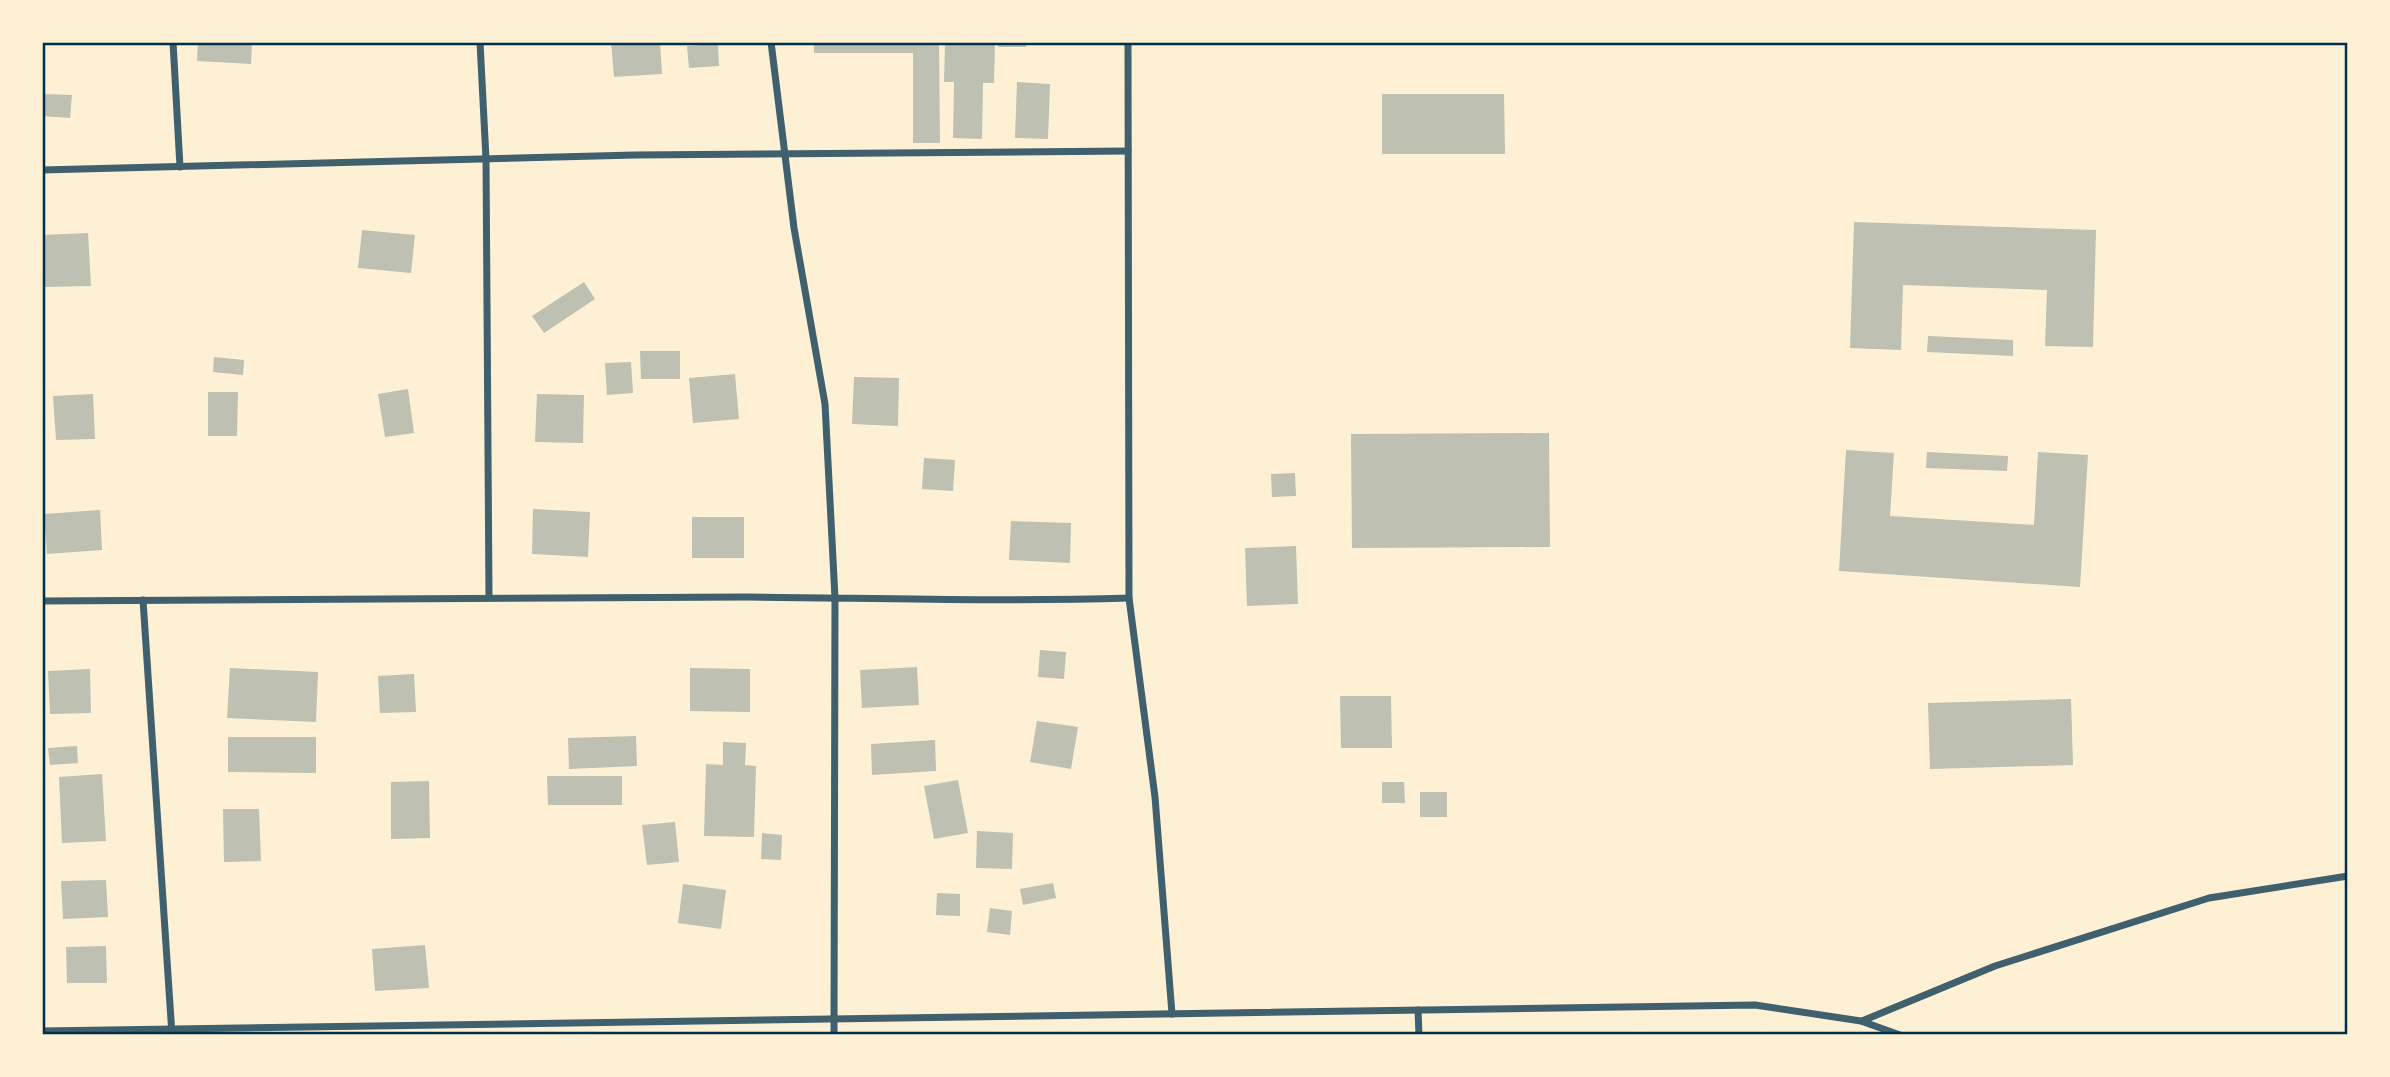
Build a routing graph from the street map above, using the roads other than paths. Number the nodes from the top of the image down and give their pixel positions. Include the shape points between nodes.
1 (173, 42) edge
2 (480, 42) edge
3 (771, 42) edge
4 (1128, 42) edge
5 (1128, 152) junction
6 (784, 153) junction
7 (486, 159) junction
8 (180, 167) junction
9 (42, 170) edge
10 (489, 597) junction
11 (835, 597) junction
12 (1129, 598) junction
13 (143, 600) junction
14 (42, 601) edge
15 (2348, 876) edge
16 (1418, 1010) junction
17 (1172, 1014) junction
18 (834, 1019) junction
19 (1861, 1021) junction
20 (42, 1031) edge
21 (171, 1032) edge
22 (834, 1035) edge
23 (1419, 1035) edge
24 (1900, 1035) edge

1 - 8 street
2 - 7 street
3 - 6 street
4 - 5 street
5 - 6 street
5 - 12 street
6 - 7 street
6 - 11 street via 825,404
7 - 8 street
7 - 10 street
8 - 9 street
10 - 11 street
10 - 13 street
11 - 12 street
11 - 18 street
12 - 17 street via 1155,797
13 - 14 street
13 - 21 street
15 - 19 street via 2209,898 1995,967
16 - 17 street
16 - 19 street via 1755,1005
16 - 23 street
17 - 18 street
18 - 21 street
18 - 22 street
19 - 24 street
20 - 21 street

